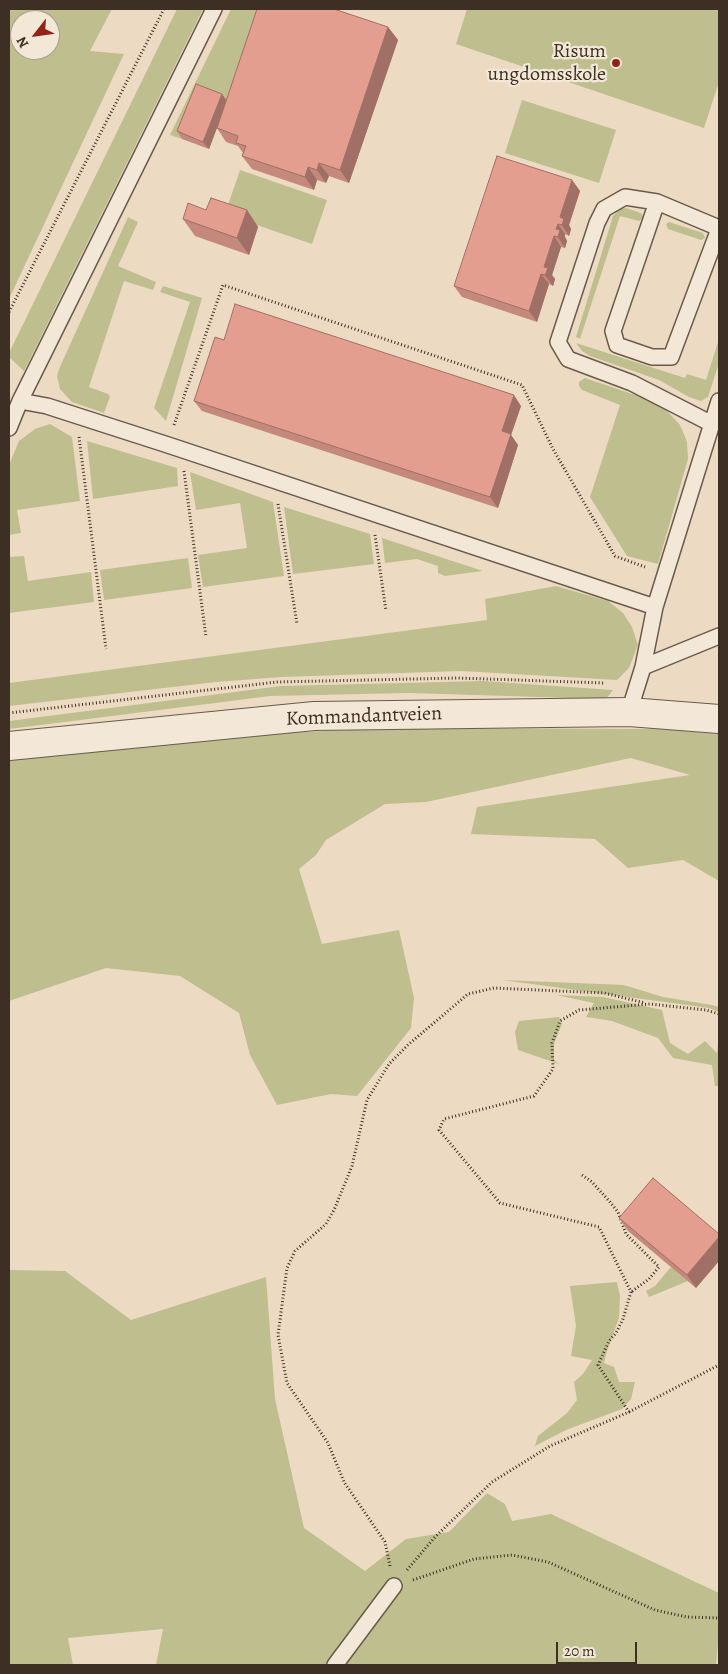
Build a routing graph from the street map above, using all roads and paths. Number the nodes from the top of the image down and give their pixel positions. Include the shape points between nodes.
1 (164, 9) edge
2 (214, 9) edge
3 (657, 202) junction
4 (719, 228) edge
5 (9, 312) edge
6 (20, 401) junction
7 (719, 401) edge
8 (712, 424) junction
9 (9, 428) edge
10 (172, 433) dead end
11 (78, 434) dead end
12 (183, 466) dead end
13 (277, 496) dead end
14 (374, 527) dead end
15 (665, 574) junction
16 (655, 606) junction
17 (386, 610) dead end
18 (297, 624) dead end
19 (719, 636) edge
20 (206, 637) dead end
21 (106, 649) dead end
22 (643, 667) junction
23 (629, 712) junction
24 (719, 719) edge
25 (9, 746) edge
26 (650, 1004) junction
27 (719, 1014) edge
28 (582, 1175) dead end
29 (631, 1292) junction
30 (719, 1365) edge
31 (629, 1412) junction
32 (394, 1586) junction
33 (719, 1618) edge
34 (336, 1665) edge

1 - 5 path
2 - 6 lane
3 - 4 lane
3 - 4 lane via 613,331 617,344 652,357 671,356
3 - 8 lane via 625,197 604,209 558,342 568,359 632,383
6 - 9 lane
6 - 16 lane via 47,406
7 - 8 lane
8 - 15 lane
10 - 15 path via 222,284 522,385 553,449 615,556
11 - 21 path
12 - 20 path
13 - 18 path
14 - 17 path
15 - 16 lane
16 - 22 lane
19 - 22 lane
22 - 23 lane
23 - 24 street, Kommandantveien
23 - 25 street, Kommandantveien via 314,716
26 - 27 path
26 - 29 path via 579,1010 560,1021 552,1044 552,1069 534,1096 444,1119 439,1130 500,1203 599,1227
26 - 32 path via 604,993 494,988 468,994 389,1064 366,1100 352,1166 334,1210 326,1224 295,1251 287,1268 278,1335 287,1383 328,1443 344,1482 384,1542
28 - 29 path via 610,1202 618,1212 626,1234 659,1267
29 - 31 path via 623,1319 598,1365
30 - 31 path
31 - 32 path via 550,1446 492,1482 435,1537
32 - 33 path via 474,1559 512,1555 548,1562 655,1610 687,1617
32 - 34 lane

